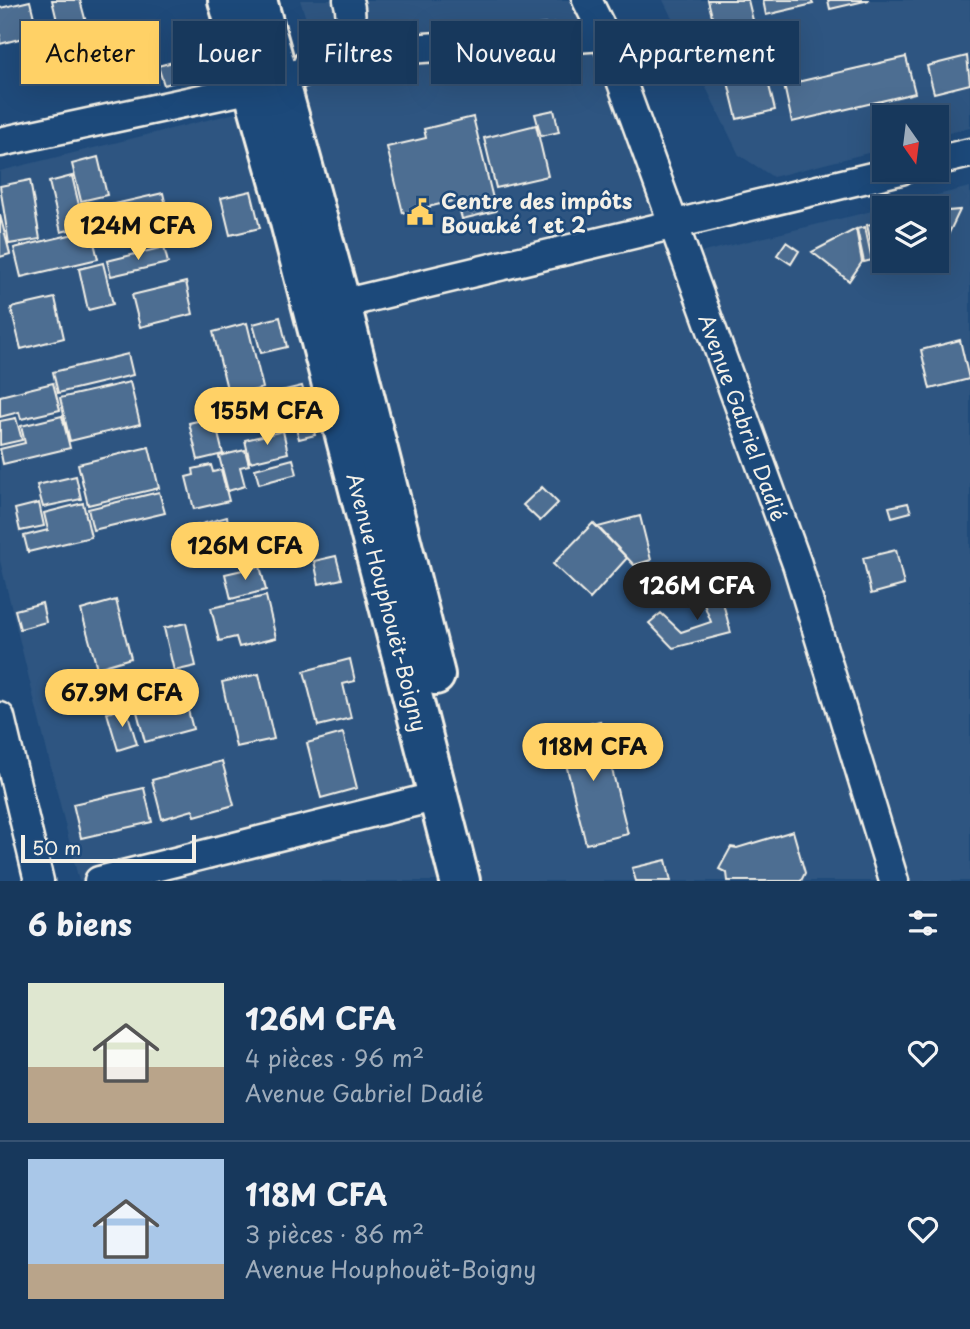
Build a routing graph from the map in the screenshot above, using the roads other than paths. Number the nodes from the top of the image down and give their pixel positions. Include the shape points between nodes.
1 (228, 0) edge
2 (257, 0) edge
3 (348, 0) edge
4 (587, 0) edge
5 (241, 21) edge
6 (262, 21) edge
7 (598, 21) edge
8 (595, 37) edge
9 (285, 74) edge
10 (285, 77) edge
11 (259, 84) edge
12 (278, 84) edge
13 (278, 84) edge
14 (622, 84) edge
15 (0, 142) edge
16 (970, 153) edge
17 (949, 158) edge
18 (872, 177) edge
19 (672, 224) junction
20 (341, 304) junction
21 (0, 717) edge
22 (438, 796) junction
23 (39, 881) edge
24 (99, 881) edge
25 (460, 881) edge
26 (487, 881) edge
27 (894, 881) edge

1 - 5 highway, Avenue Houphouët-Boigny
2 - 6 highway, Avenue Houphouët-Boigny
3 - 9 street via 353,15 350,28
4 - 7 street, Avenue Gabriel Dadié
8 - 10 street via 363,52
11 - 15 street
12 - 20 highway, Avenue Houphouët-Boigny
13 - 22 highway, Avenue Houphouët-Boigny
14 - 19 street, Avenue Gabriel Dadié
16 - 17 street
18 - 19 street
19 - 20 street
19 - 27 street, Avenue Gabriel Dadié via 797,564
20 - 26 highway, Avenue Houphouët-Boigny
21 - 23 street
22 - 24 street
22 - 25 highway, Avenue Houphouët-Boigny

